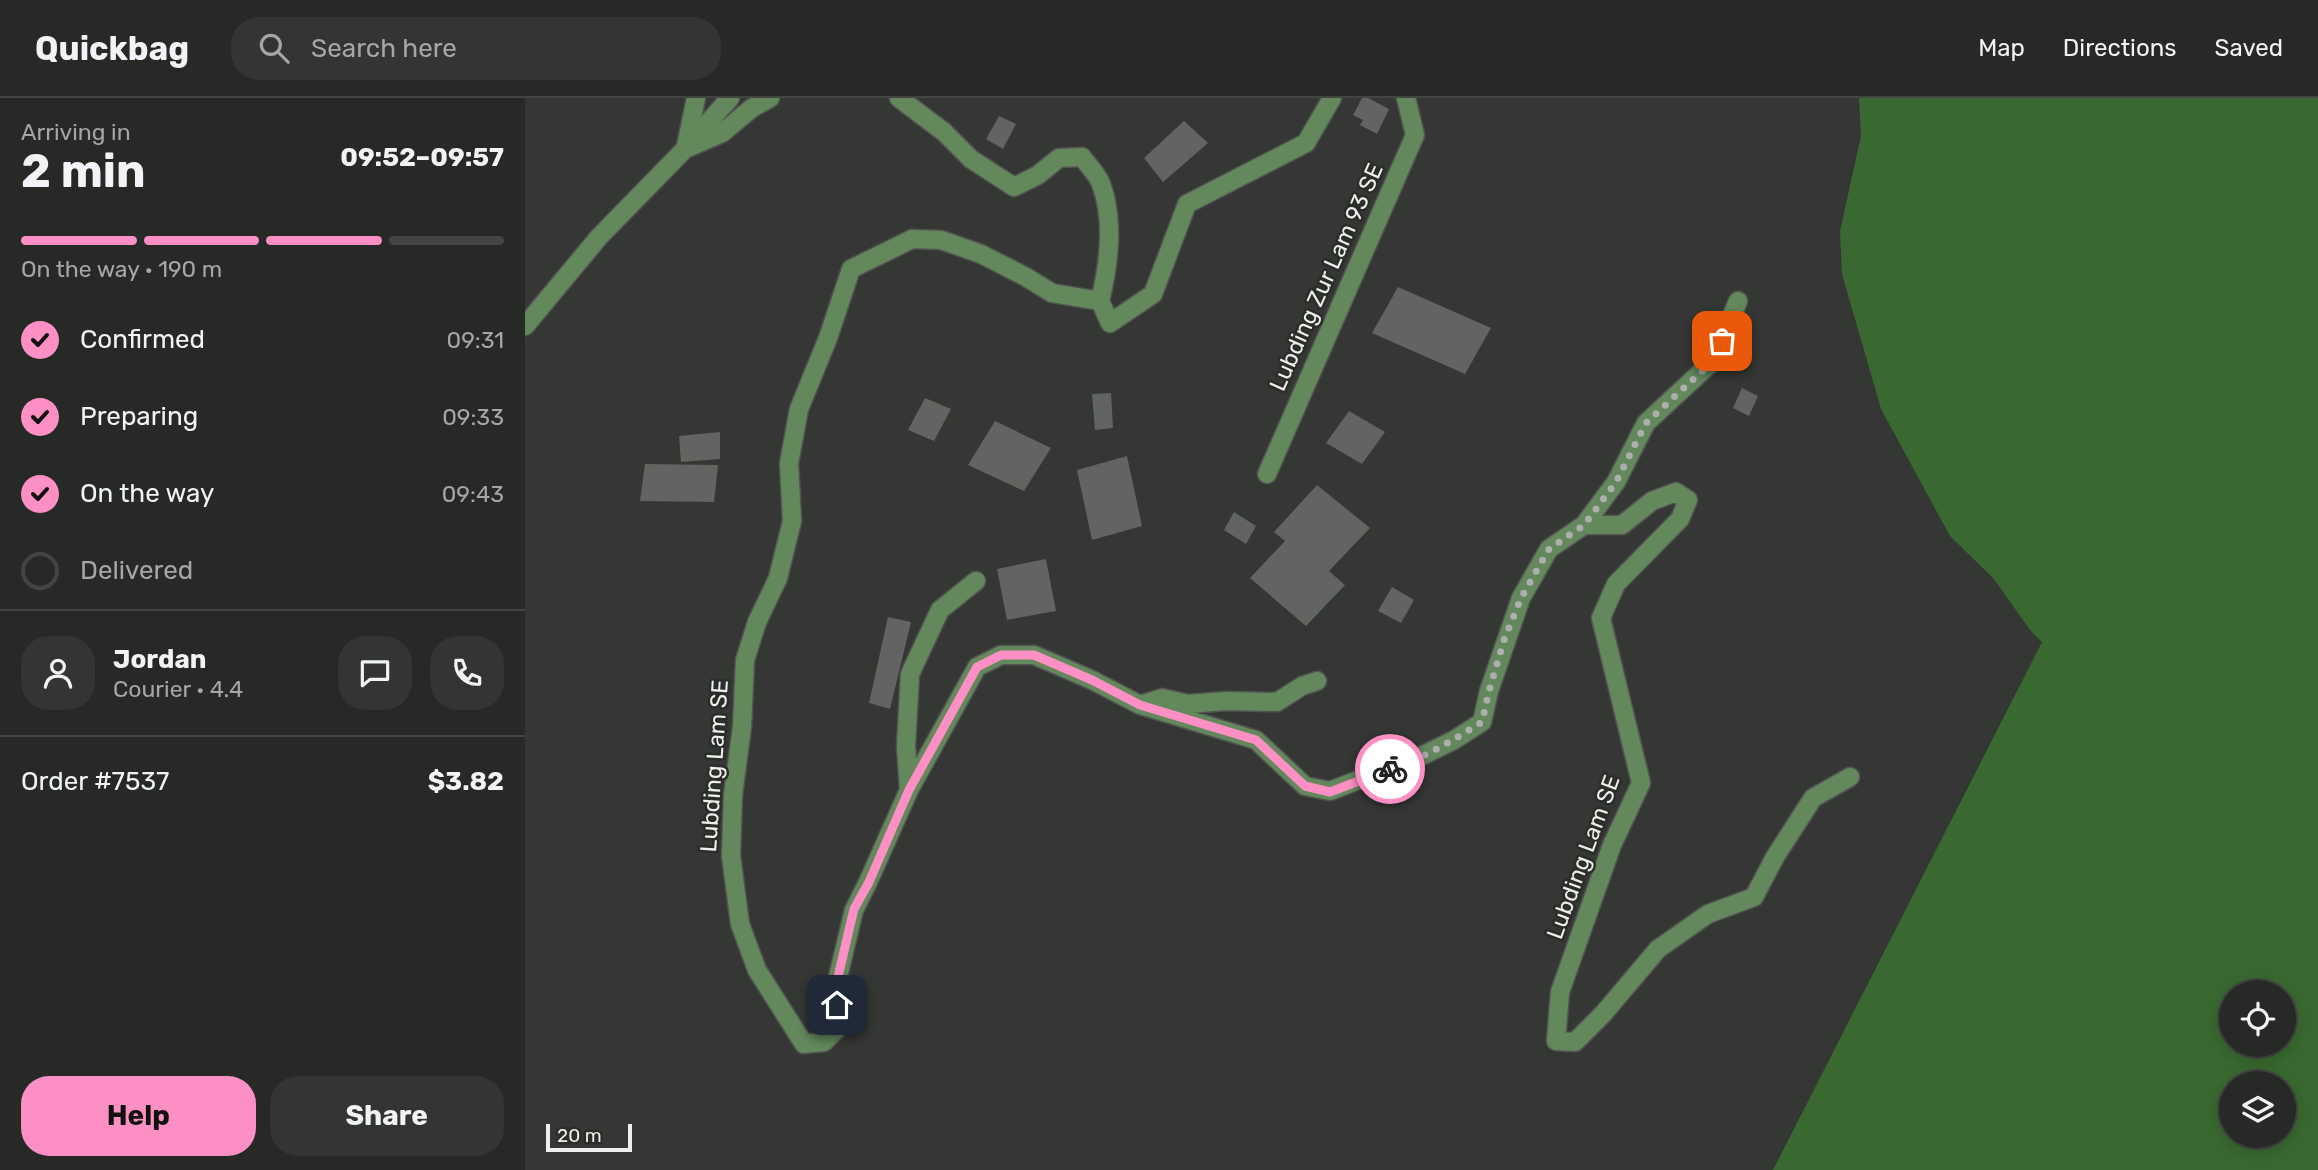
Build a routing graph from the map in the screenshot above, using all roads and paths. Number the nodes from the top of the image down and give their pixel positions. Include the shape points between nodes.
1 (697, 98) edge
2 (730, 98) edge
3 (770, 98) edge
4 (899, 98) edge
5 (1332, 98) edge
6 (1406, 98) edge
7 (685, 149) junction
8 (1100, 301) junction
9 (1738, 301) dead end
10 (525, 326) edge
11 (1267, 474) dead end
12 (1584, 525) junction
13 (976, 581) dead end
14 (1317, 681) dead end
15 (1140, 705) junction
16 (1850, 777) dead end
17 (909, 790) junction

1 - 7 street
2 - 7 street
3 - 7 street via 722,133
4 - 8 street via 971,159 1014,187 1059,158 1082,156 1101,183 1109,230
5 - 8 street via 1306,143 1187,204 1153,294 1110,323
6 - 11 street, Lubding Zur Lam 93 SE via 1415,135
7 - 10 street via 599,237
8 - 17 street, Lubding Lam SE via 1052,293 981,254 941,240 912,239 851,269 799,409 789,463 792,521 778,578 745,660 733,795 731,856 740,924 757,970 804,1044 824,1042 837,1029 837,981 854,909
9 - 12 street via 1713,361 1646,423 1616,482
12 - 15 street, Lubding Lam SE via 1549,549 1521,598 1504,640 1482,722 1405,764 1330,792 1305,786 1256,740
12 - 16 street, Lubding Lam SE via 1622,526 1652,501 1676,492 1688,500 1680,519 1616,584 1601,618 1641,783 1612,845 1560,992 1556,1041 1575,1042 1658,949 1708,914 1754,897 1813,798
13 - 17 street via 940,610 910,674
14 - 15 street via 1277,702 1188,704 1162,698
15 - 17 street, Lubding Lam SE via 1034,655 1001,655 977,667

